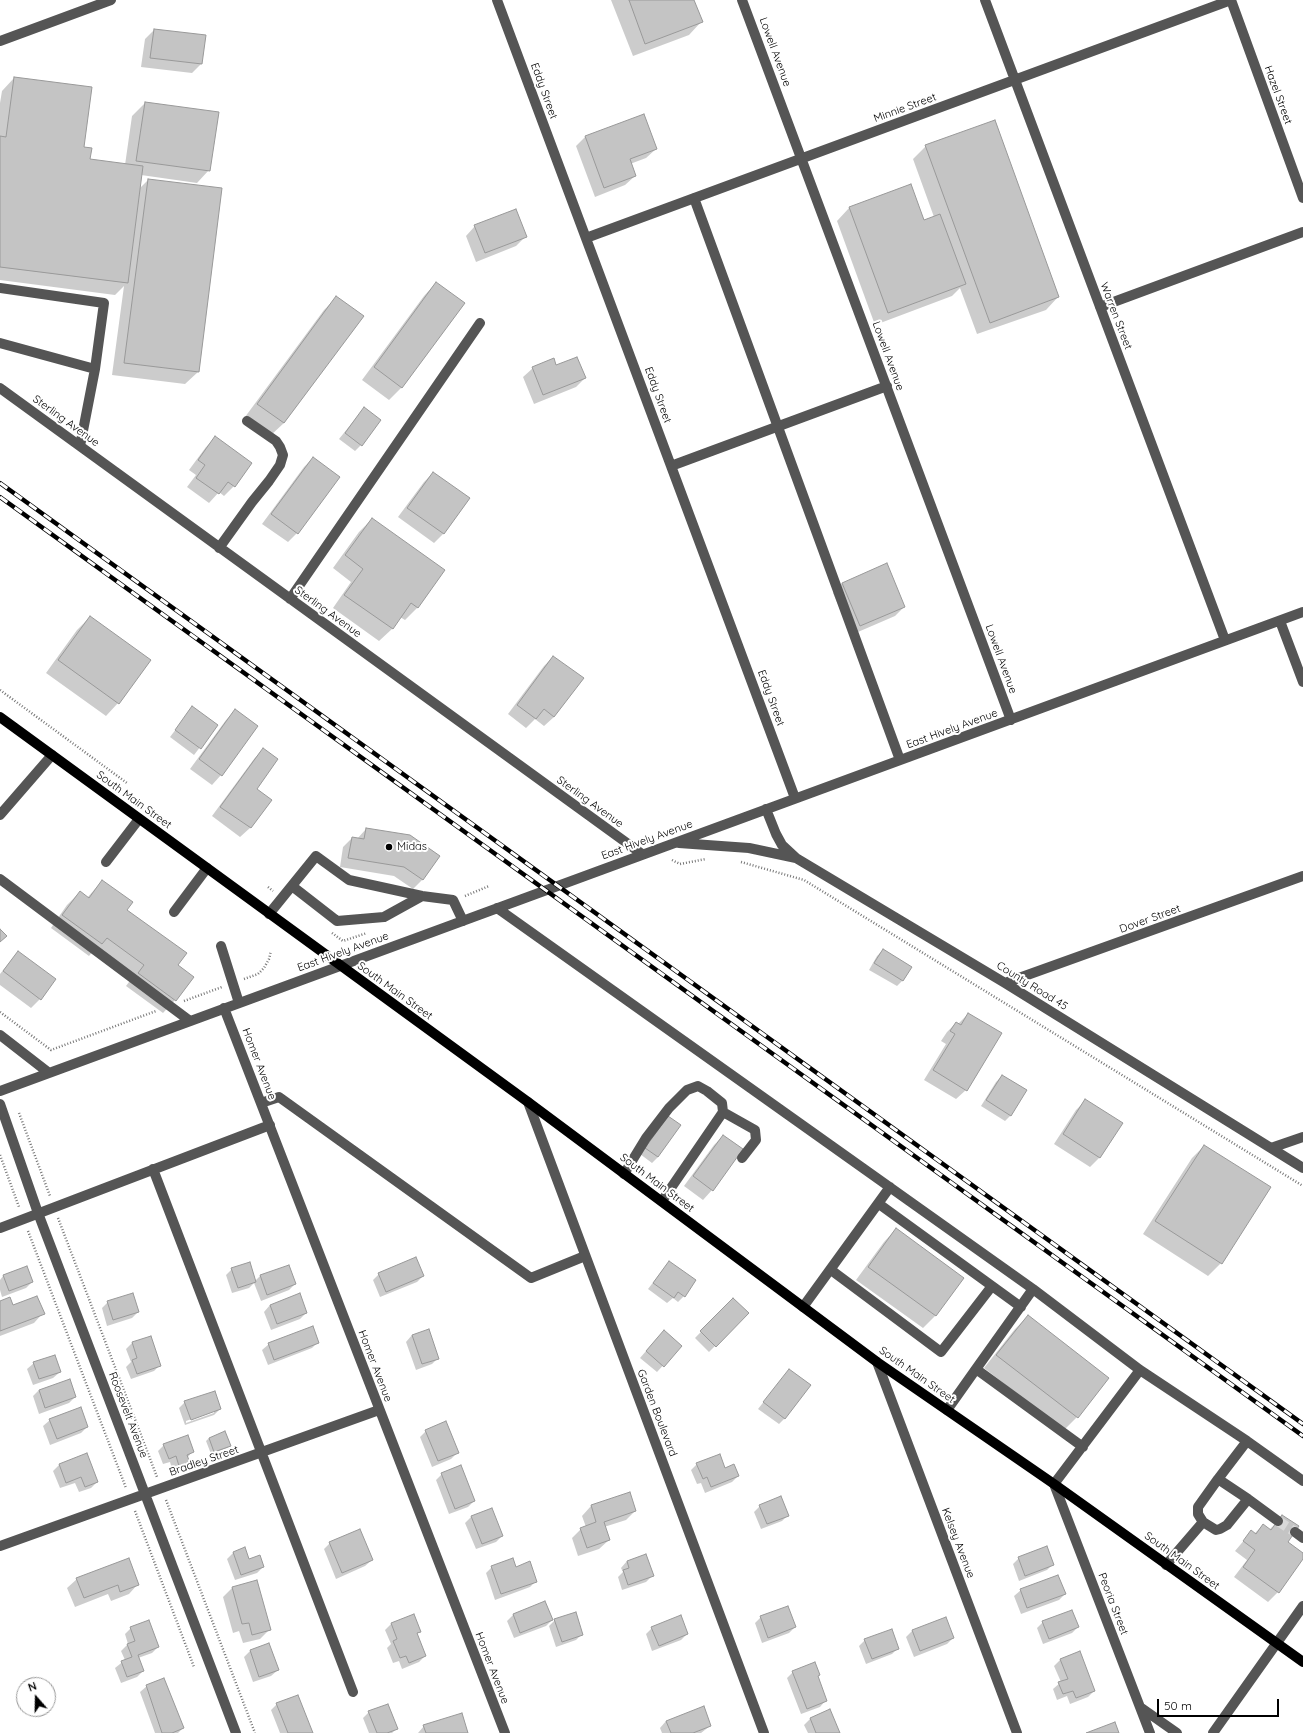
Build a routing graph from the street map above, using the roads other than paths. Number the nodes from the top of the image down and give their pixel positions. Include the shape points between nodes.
1 (111, 0) edge
2 (497, 0) edge
3 (742, 0) edge
4 (985, 0) edge
5 (1231, 0) edge
6 (0, 42) edge
7 (1015, 80) junction
8 (802, 159) junction
9 (694, 198) junction
10 (1303, 198) edge
11 (1303, 232) edge
12 (586, 238) junction
13 (0, 288) edge
14 (1100, 307) junction
15 (480, 323) dead end
16 (0, 343) edge
17 (95, 369) junction
18 (887, 386) junction
19 (0, 388) edge
20 (247, 421) dead end
21 (778, 426) junction
22 (80, 446) junction
23 (671, 466) junction
24 (219, 548) junction
25 (290, 599) junction
26 (1303, 612) edge
27 (1280, 621) junction
28 (1225, 640) junction
29 (1303, 682) edge
30 (0, 717) edge
31 (1011, 720) junction
32 (52, 755) junction
33 (900, 760) junction
34 (795, 798) junction
35 (766, 810) junction
36 (0, 815) edge
37 (140, 819) junction
38 (673, 843) junction
39 (642, 854) junction
40 (796, 858) junction
41 (106, 862) dead end
42 (207, 868) junction
43 (1303, 876) edge
44 (0, 879) edge
45 (292, 886) junction
46 (422, 896) junction
47 (497, 908) junction
48 (174, 912) dead end
49 (269, 914) junction
50 (463, 921) junction
51 (221, 946) dead end
52 (341, 966) junction
53 (1005, 983) junction
54 (239, 1003) junction
55 (224, 1008) junction
56 (190, 1021) junction
57 (0, 1035) edge
58 (49, 1073) junction
59 (0, 1091) edge
60 (528, 1102) junction
61 (261, 1103) junction
62 (0, 1104) edge
63 (723, 1112) junction
64 (270, 1125) junction
65 (1303, 1136) edge
66 (1271, 1148) junction
67 (742, 1158) dead end
68 (1303, 1168) edge
69 (153, 1169) junction
70 (624, 1174) junction
71 (890, 1188) junction
72 (662, 1201) junction
73 (879, 1204) junction
74 (38, 1213) junction
75 (0, 1228) edge
76 (585, 1256) junction
77 (831, 1270) junction
78 (992, 1286) junction
79 (1033, 1289) junction
80 (803, 1307) junction
81 (1021, 1307) junction
82 (877, 1362) junction
83 (976, 1369) junction
84 (1140, 1370) junction
85 (379, 1410) junction
86 (947, 1410) junction
87 (1247, 1441) junction
88 (1083, 1446) junction
89 (262, 1454) junction
90 (1218, 1479) junction
91 (1303, 1481) edge
92 (1054, 1484) junction
93 (145, 1495) junction
94 (1248, 1499) junction
95 (1278, 1521) tunnel mouth
96 (1203, 1522) junction
97 (0, 1546) edge
98 (1166, 1565) junction
99 (1303, 1606) edge
100 (1276, 1643) junction
101 (1303, 1662) edge
102 (353, 1692) dead end
103 (1140, 1707) junction
104 (236, 1733) edge
105 (505, 1733) edge
106 (764, 1733) edge
107 (1017, 1733) edge
108 (1150, 1733) edge
109 (1176, 1733) edge
110 (1213, 1733) edge

1 - 6 street
2 - 12 street, Eddy Street
3 - 8 street, Lowell Avenue
4 - 7 street, Warren Street
5 - 7 street, Minnie Street
5 - 10 street, Hazel Street
7 - 8 street, Minnie Street
7 - 14 street, Warren Street
8 - 9 street, Minnie Street
8 - 18 street, Lowell Avenue
9 - 12 street, Minnie Street
9 - 21 street
11 - 14 street
12 - 23 street, Eddy Street
13 - 17 street via 104,303
14 - 28 street, Warren Street
15 - 25 street
16 - 17 street
17 - 22 street
18 - 21 street
18 - 31 street, Lowell Avenue
19 - 22 street, Sterling Avenue
20 - 24 street via 276,441 283,456 270,481
21 - 23 street
21 - 33 street
22 - 24 street, Sterling Avenue
23 - 34 street, Eddy Street
24 - 25 street, Sterling Avenue
25 - 39 street, Sterling Avenue
26 - 27 street, East Hively Avenue
27 - 28 street, East Hively Avenue
27 - 29 street
28 - 31 street, East Hively Avenue
30 - 32 main road, South Main Street
31 - 33 street, East Hively Avenue
32 - 36 street
32 - 37 main road, South Main Street
33 - 34 street, East Hively Avenue
34 - 35 street, East Hively Avenue
35 - 38 street, East Hively Avenue
35 - 40 street, County Road 45 via 782,845
37 - 41 street
37 - 42 main road, South Main Street
38 - 39 street, East Hively Avenue
38 - 40 street via 749,848
39 - 47 street, East Hively Avenue
40 - 53 street, County Road 45
42 - 48 street
42 - 49 main road, South Main Street
43 - 53 street, Dover Street
44 - 56 street
45 - 46 street via 336,921 384,917
45 - 46 street via 316,856 349,880
45 - 49 street
46 - 50 street via 453,900
47 - 50 street, East Hively Avenue
47 - 71 street
49 - 52 main road, South Main Street
50 - 52 street, East Hively Avenue
51 - 54 street
52 - 54 street, East Hively Avenue
52 - 60 main road, South Main Street
53 - 66 street, County Road 45
54 - 55 street, East Hively Avenue
55 - 56 street, East Hively Avenue
55 - 61 street, Homer Avenue
56 - 58 street, East Hively Avenue
57 - 58 street
58 - 59 street, East Hively Avenue
60 - 70 main road, South Main Street
60 - 76 street, Garden Boulevard
61 - 64 street, Homer Avenue
61 - 76 street via 279,1097 530,1278
62 - 74 street, Roosevelt Avenue
63 - 67 street via 755,1130 756,1140
63 - 70 street via 722,1103 707,1091 698,1086 686,1090 651,1132
63 - 72 street
64 - 69 street
64 - 85 street, Homer Avenue
65 - 66 street
66 - 68 street, County Road 45
69 - 74 street
69 - 89 street
70 - 72 main road, South Main Street
71 - 73 street
71 - 79 street
72 - 80 main road, South Main Street
73 - 77 street
73 - 78 street
74 - 75 street
74 - 93 street, Roosevelt Avenue
76 - 106 street, Garden Boulevard
77 - 78 street via 942,1352
77 - 80 street
78 - 81 street
79 - 81 street
79 - 84 street
80 - 82 main road, South Main Street
81 - 83 street
82 - 86 main road, South Main Street
82 - 107 street, Kelsey Avenue
83 - 86 street
83 - 88 street
84 - 87 street
84 - 88 street
85 - 89 street, Bradley Street
85 - 105 street, Homer Avenue
86 - 92 main road, South Main Street
87 - 90 street
87 - 91 street
88 - 92 street
89 - 93 street, Bradley Street
89 - 102 street
90 - 94 street
90 - 96 street via 1198,1507 1198,1514
92 - 98 main road, South Main Street
92 - 103 street, Peoria Street
93 - 97 street, Bradley Street
93 - 104 street, Roosevelt Avenue
94 - 95 street
94 - 96 street via 1227,1525 1220,1529 1216,1530
96 - 98 street
98 - 100 main road, South Main Street
99 - 100 street
100 - 101 main road, South Main Street
100 - 110 street
103 - 108 street, Peoria Street
103 - 109 street

